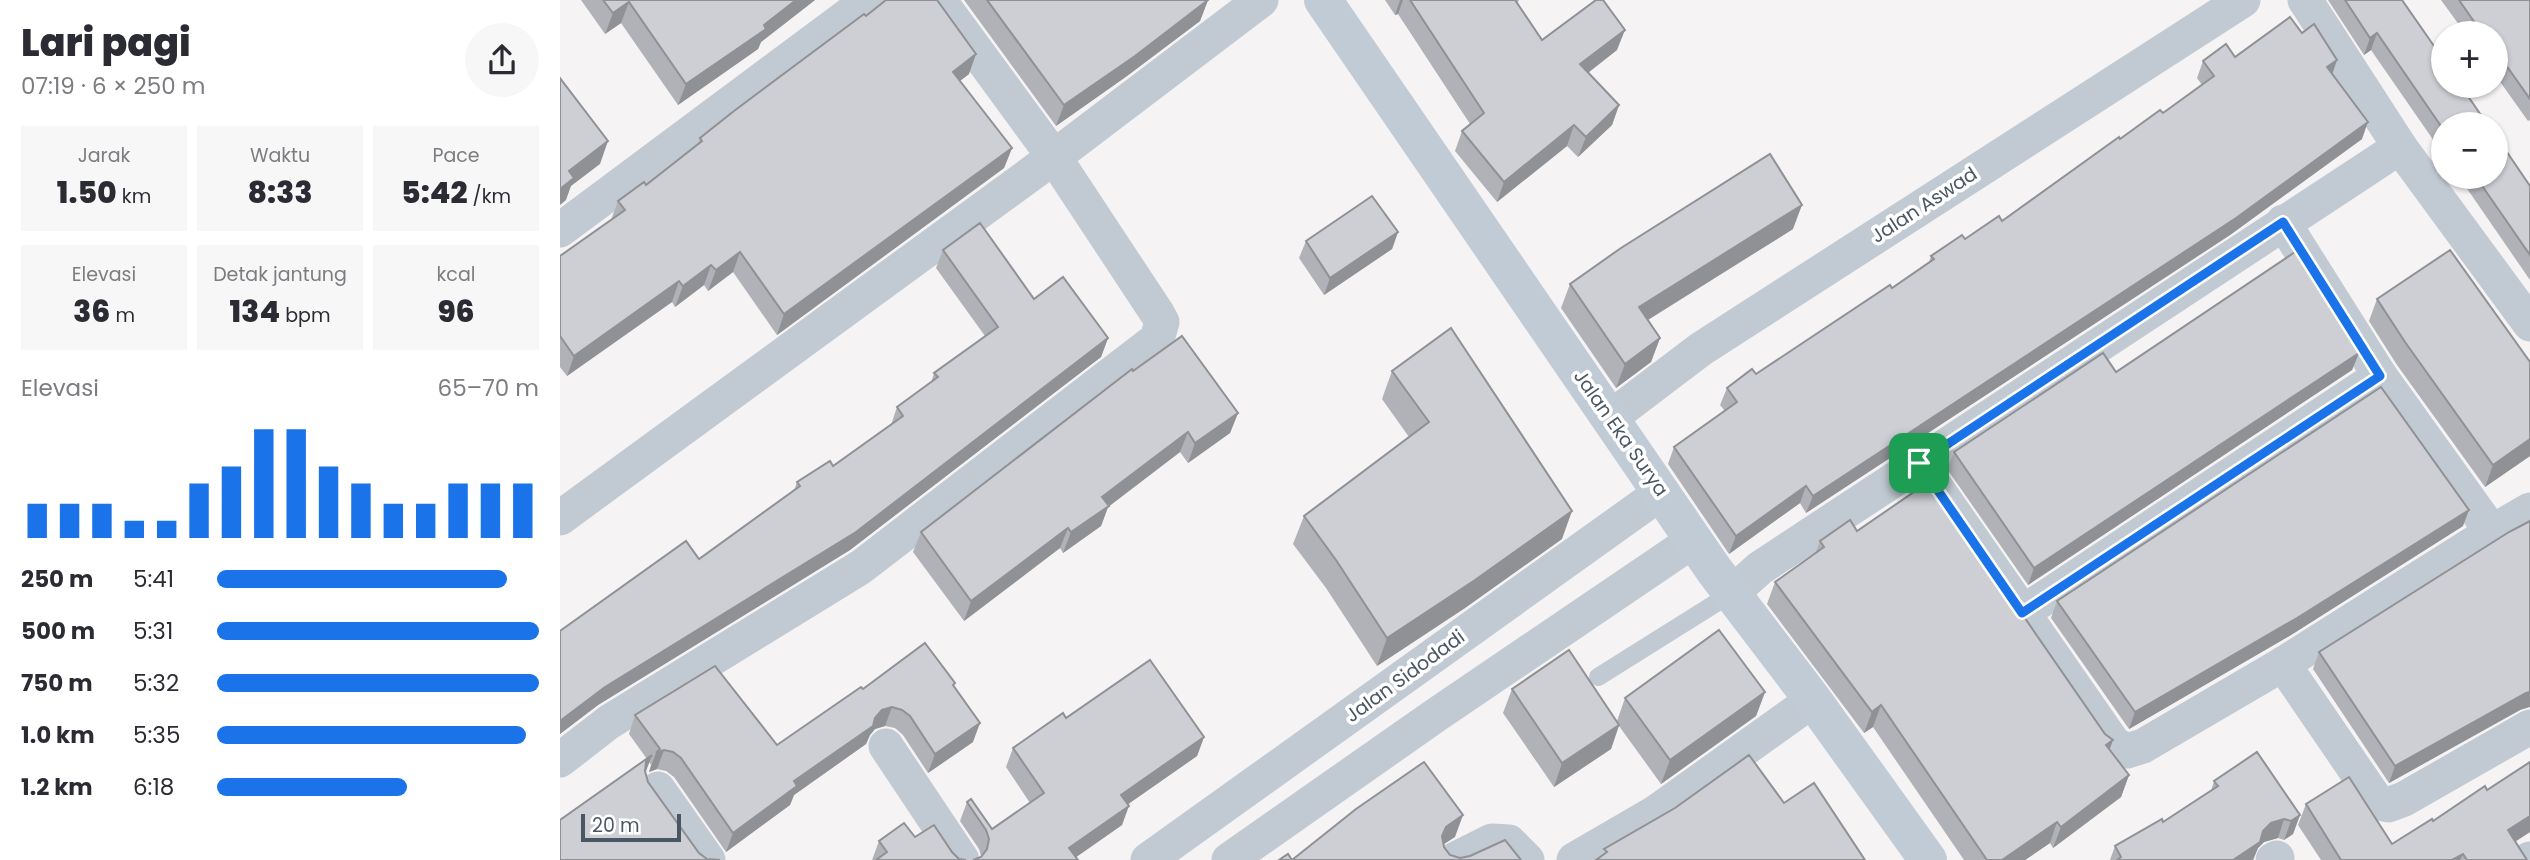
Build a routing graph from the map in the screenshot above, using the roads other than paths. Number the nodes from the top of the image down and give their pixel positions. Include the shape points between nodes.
1 (869, 0) edge
2 (939, 0) edge
3 (1261, 0) edge
4 (1323, 0) edge
5 (2243, 0) edge
6 (2305, 0) edge
7 (2400, 146) junction
8 (1054, 157) junction
9 (2283, 222) junction
10 (560, 230) edge
11 (2530, 324) edge
12 (2380, 376) junction
13 (1610, 418) junction
14 (1919, 463) junction
15 (1662, 492) junction
16 (2530, 510) edge
17 (560, 518) edge
18 (2491, 532) junction
19 (1693, 540) junction
20 (1732, 593) junction
21 (2022, 613) junction
22 (2283, 664) junction
23 (1598, 677) dead end
24 (1813, 700) junction
25 (2530, 727) edge
26 (886, 746) dead end
27 (560, 760) edge
28 (658, 789) dead end
29 (1916, 856) edge
30 (708, 860) edge
31 (962, 860) edge
32 (1148, 860) edge
33 (1229, 860) edge
34 (1454, 860) edge
35 (1527, 860) edge
36 (1574, 860) edge

1 - 10 street
2 - 8 street
3 - 8 street
4 - 13 street, Jalan Eka Surya
5 - 13 street, Jalan Aswad via 1701,349
6 - 7 street
7 - 9 street
7 - 11 street
8 - 17 street
8 - 27 street via 1162,322 1157,339 860,567 609,722
9 - 12 street
9 - 14 street
12 - 18 street
12 - 21 street
13 - 15 street, Jalan Eka Surya
14 - 20 street via 1760,568
14 - 21 street
15 - 19 street, Jalan Eka Surya
15 - 32 street, Jalan Sidodadi
16 - 18 street
18 - 22 street
19 - 20 street, Jalan Eka Surya
19 - 33 street
20 - 23 lane
20 - 24 street, Jalan Eka Surya
21 - 22 street via 2122,750 2143,746
22 - 25 street via 2383,805 2421,790
24 - 29 street, Jalan Eka Surya
24 - 36 street via 1655,813
26 - 31 street
28 - 30 street
34 - 35 street via 1492,841 1509,842

